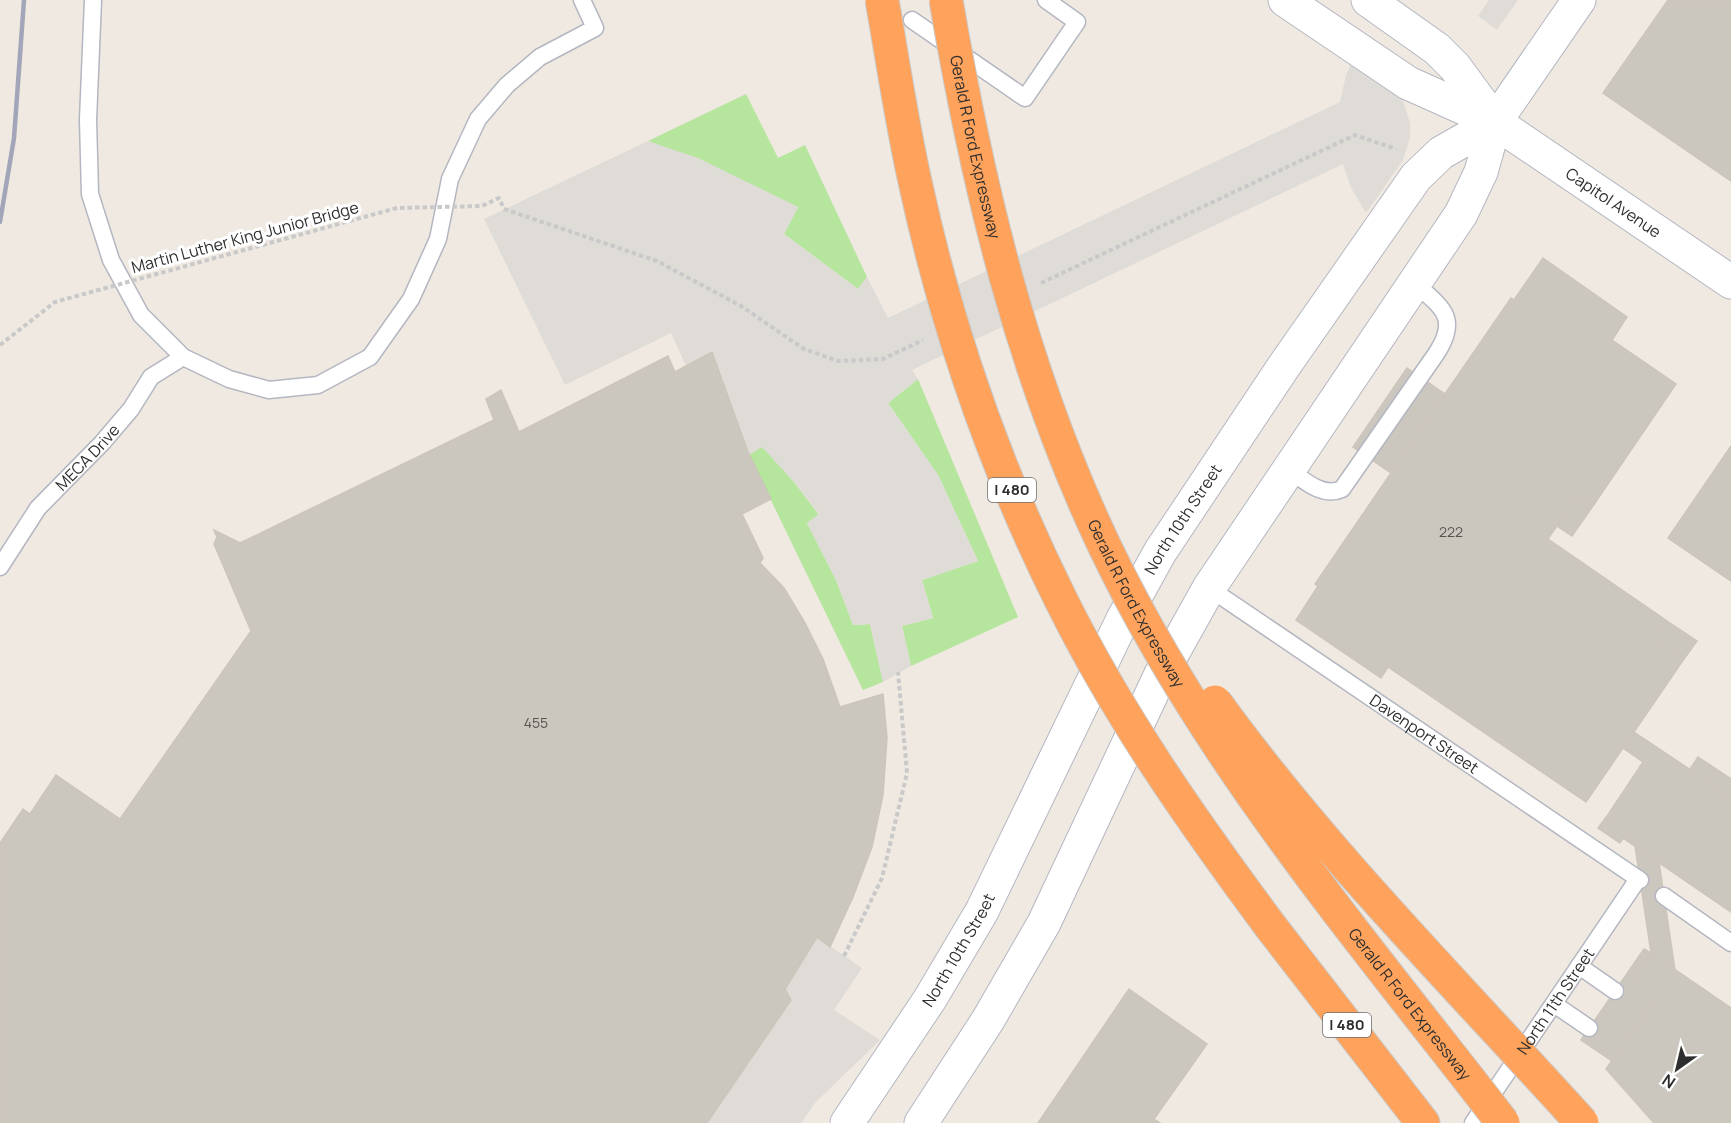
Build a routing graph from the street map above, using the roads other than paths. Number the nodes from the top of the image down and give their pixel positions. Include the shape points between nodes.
1 (93, 0) edge
2 (582, 0) edge
3 (882, 0) edge
4 (946, 0) edge
5 (1046, 0) edge
6 (1285, 0) edge
7 (1368, 0) edge
8 (1579, 0) edge
9 (912, 20) dead end
10 (1495, 122) junction
11 (1731, 282) edge
12 (1414, 283) junction
13 (183, 357) junction
14 (1048, 412) junction
15 (1288, 469) junction
16 (0, 567) edge
17 (1209, 588) junction
18 (1639, 880) joint
19 (1664, 896) dead end
20 (1271, 927) junction
21 (1731, 942) edge
22 (1580, 966) junction
23 (1615, 991) dead end
24 (1554, 1004) junction
25 (1589, 1028) dead end
26 (847, 1123) edge
27 (921, 1123) edge
28 (1412, 1123) edge
29 (1423, 1123) edge
30 (1473, 1123) edge
31 (1503, 1123) edge
32 (1582, 1123) edge

1 - 13 lane via 88,120 90,194 111,260 141,315
2 - 13 lane via 595,28 540,57 507,85 478,119 450,179 438,239 411,299 369,357 318,385 269,390 229,380
3 - 20 highway, I 480, bridge via 915,185 935,263 971,378 1019,507 1061,601 1121,710 1186,810
4 - 14 highway, Gerald R Ford Expressway, bridge via 992,227
5 - 9 lane via 1077,22 1025,98
6 - 10 main road, Capitol Avenue via 1408,83
7 - 10 main road, Capitol Avenue via 1437,49
8 - 10 main road, North 10th Street
10 - 11 main road, Capitol Avenue
10 - 12 main road, North 10th Street via 1469,199
10 - 26 main road, North 10th Street via 1441,153 1416,177 1169,537 1123,620 982,911 930,999
12 - 15 main road, North 10th Street
12 - 15 lane via 1438,303 1447,318 1448,333 1436,354 1342,489 1322,491
13 - 16 lane, MECA Drive via 151,376 131,409 102,443 38,508
14 - 31 highway, Gerald R Ford Expressway, bridge via 1104,546 1192,705 1275,826
14 - 32 highway, bridge via 1101,518 1155,613 1235,730 1324,838
15 - 17 main road, North 10th Street
17 - 18 lane, Davenport Street
17 - 27 main road, North 10th Street via 1161,674 1044,923 988,1020
18 - 22 lane, North 11th Street
19 - 21 lane
20 - 28 highway
20 - 29 highway, I 480
22 - 23 lane
22 - 24 lane, North 11th Street
24 - 25 lane
24 - 30 lane, North 11th Street

